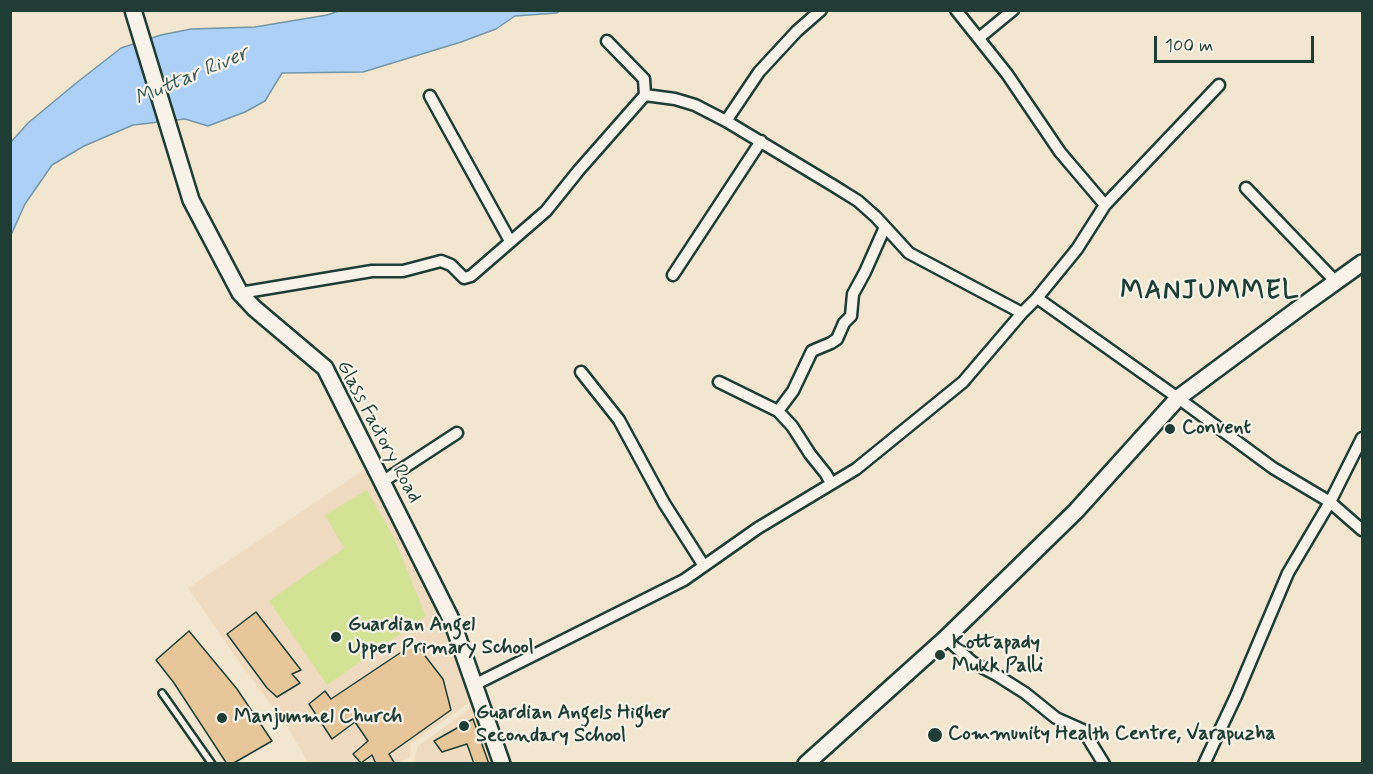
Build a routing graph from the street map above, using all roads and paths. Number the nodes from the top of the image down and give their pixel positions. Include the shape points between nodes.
1 (821, 10) edge
2 (956, 10) edge
3 (1013, 10) edge
4 (134, 14) edge
5 (979, 38) junction
6 (606, 41) dead end
7 (1219, 85) dead end
8 (645, 95) junction
9 (430, 96) dead end
10 (726, 121) junction
11 (760, 141) junction
12 (1246, 188) dead end
13 (1105, 205) junction
14 (885, 227) junction
15 (510, 242) junction
16 (1362, 264) edge
17 (673, 275) dead end
18 (1336, 282) junction
19 (240, 293) junction
20 (1037, 298) junction
21 (1022, 313) junction
22 (581, 372) dead end
23 (719, 382) dead end
24 (1178, 398) junction
25 (778, 411) junction
26 (458, 434) dead end
27 (1362, 438) edge
28 (382, 482) junction
29 (831, 483) junction
30 (1330, 502) junction
31 (1362, 530) edge
32 (704, 566) junction
33 (946, 638) junction
34 (474, 685) junction
35 (162, 693) dead end
36 (1094, 758) edge
37 (212, 764) edge
38 (502, 764) edge
39 (806, 764) edge
40 (1104, 764) edge
41 (1204, 764) edge

1 - 10 street via 759,72
2 - 5 street
3 - 5 street
4 - 19 main road, Glass Factory Road via 191,200
5 - 13 street via 1060,152
6 - 8 street via 644,80
7 - 13 street
8 - 10 street via 695,105
8 - 15 street via 546,211
9 - 15 street
10 - 11 street
11 - 14 street via 858,201
11 - 17 street
12 - 18 street
13 - 20 street via 1077,249
14 - 21 street via 909,253
14 - 25 street via 853,294 851,316 837,339 812,351 793,391
15 - 19 street via 464,278 441,261 403,271 372,271
16 - 18 main road
18 - 24 main road
19 - 28 main road, Glass Factory Road via 325,369
20 - 21 street
20 - 24 street
21 - 29 street via 963,382 856,469
22 - 32 street via 619,420
23 - 25 street
24 - 30 street via 1273,468
24 - 33 main road via 1076,511
25 - 29 street
26 - 28 street
27 - 30 street
28 - 34 main road, Glass Factory Road via 452,621
29 - 32 street
30 - 31 street
30 - 41 street via 1288,573
32 - 34 street via 684,580
33 - 36 street via 972,662 1024,693 1056,718 1083,730
33 - 39 main road
34 - 38 main road, Glass Factory Road
35 - 37 lane
36 - 40 street

